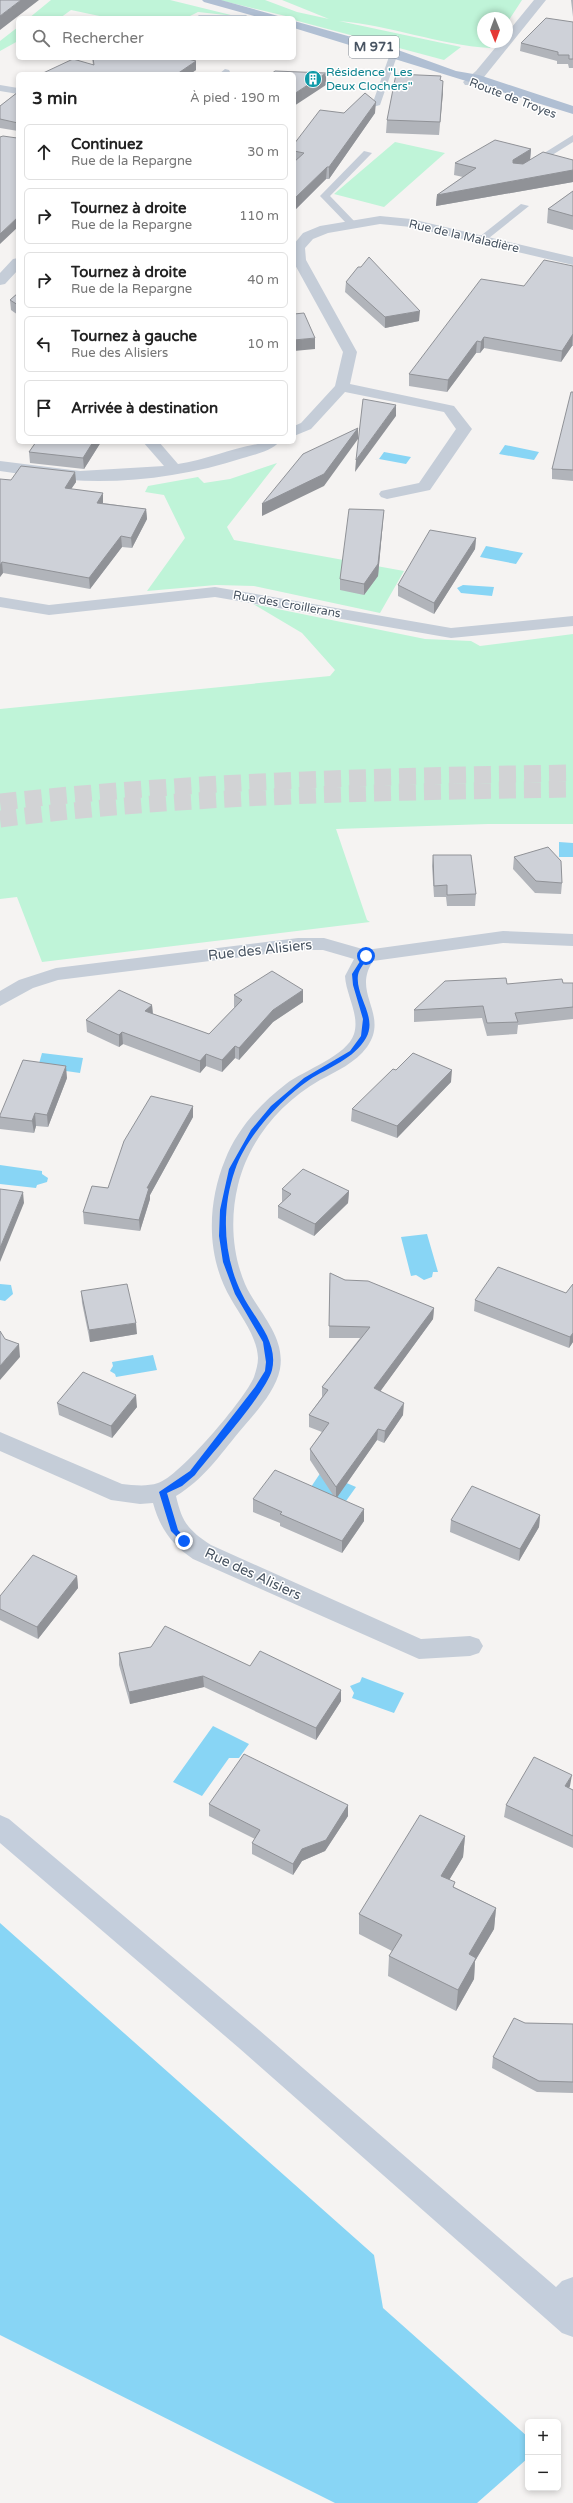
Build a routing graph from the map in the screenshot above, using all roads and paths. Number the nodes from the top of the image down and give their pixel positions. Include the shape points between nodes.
1 (208, 0) edge
2 (540, 0) edge
3 (267, 16) edge
4 (296, 25) edge
5 (513, 34) edge
6 (501, 48) edge
7 (394, 53) junction
8 (472, 80) junction
9 (0, 88) edge
10 (16, 91) edge
11 (376, 105) edge
12 (573, 110) edge
13 (573, 120) edge
14 (573, 138) edge
15 (367, 153) dead end
16 (524, 169) edge
17 (524, 206) dead end
18 (351, 223) junction
19 (481, 240) junction
20 (573, 261) edge
21 (16, 264) edge
22 (0, 281) edge
23 (342, 387) junction
24 (296, 430) edge
25 (153, 444) edge
26 (266, 444) edge
27 (0, 466) edge
28 (174, 469) junction
29 (387, 494) dead end
30 (0, 602) edge
31 (573, 621) edge
32 (573, 940) edge
33 (366, 956) junction
34 (0, 1000) edge
35 (0, 1441) edge
36 (163, 1492) junction
37 (470, 1646) dead end
38 (0, 1827) edge
39 (568, 2307) edge

1 - 3 main road
2 - 5 street
4 - 7 main road, M 971
6 - 8 street
7 - 8 main road, Route de Troyes / M 971
7 - 11 lane
8 - 12 main road, M 971
8 - 13 main road, Route de Troyes / M 971
9 - 10 lane
14 - 16 lane
15 - 18 lane via 325,196
17 - 19 lane
18 - 19 street, Rue de la Maladière via 380,220 411,222
18 - 23 street, Rue de la Maladière via 308,236 298,248 299,260 350,352
19 - 20 street, Rue de la Maladière
21 - 22 street
23 - 24 street, Rue de la Maladière via 306,426
23 - 29 street via 449,409 464,429 424,487
25 - 28 street
26 - 28 street via 246,453
27 - 28 street via 90,476 147,474
30 - 31 street, Rue des Croillerans via 49,610 215,592 451,633
32 - 33 street, Rue des Alisiers via 503,937
33 - 34 street, Rue des Alisiers via 311,943 92,968 42,978 12,991
33 - 36 street via 355,974 366,1019 364,1037 352,1052 306,1079 262,1119 238,1156 228,1183 222,1223 226,1262 238,1294 267,1342 270,1352 268,1371 240,1414 193,1473 180,1484
35 - 36 street via 119,1493 140,1495
36 - 37 street, Rue des Alisiers via 175,1531 184,1541 202,1552 419,1649
38 - 39 street

